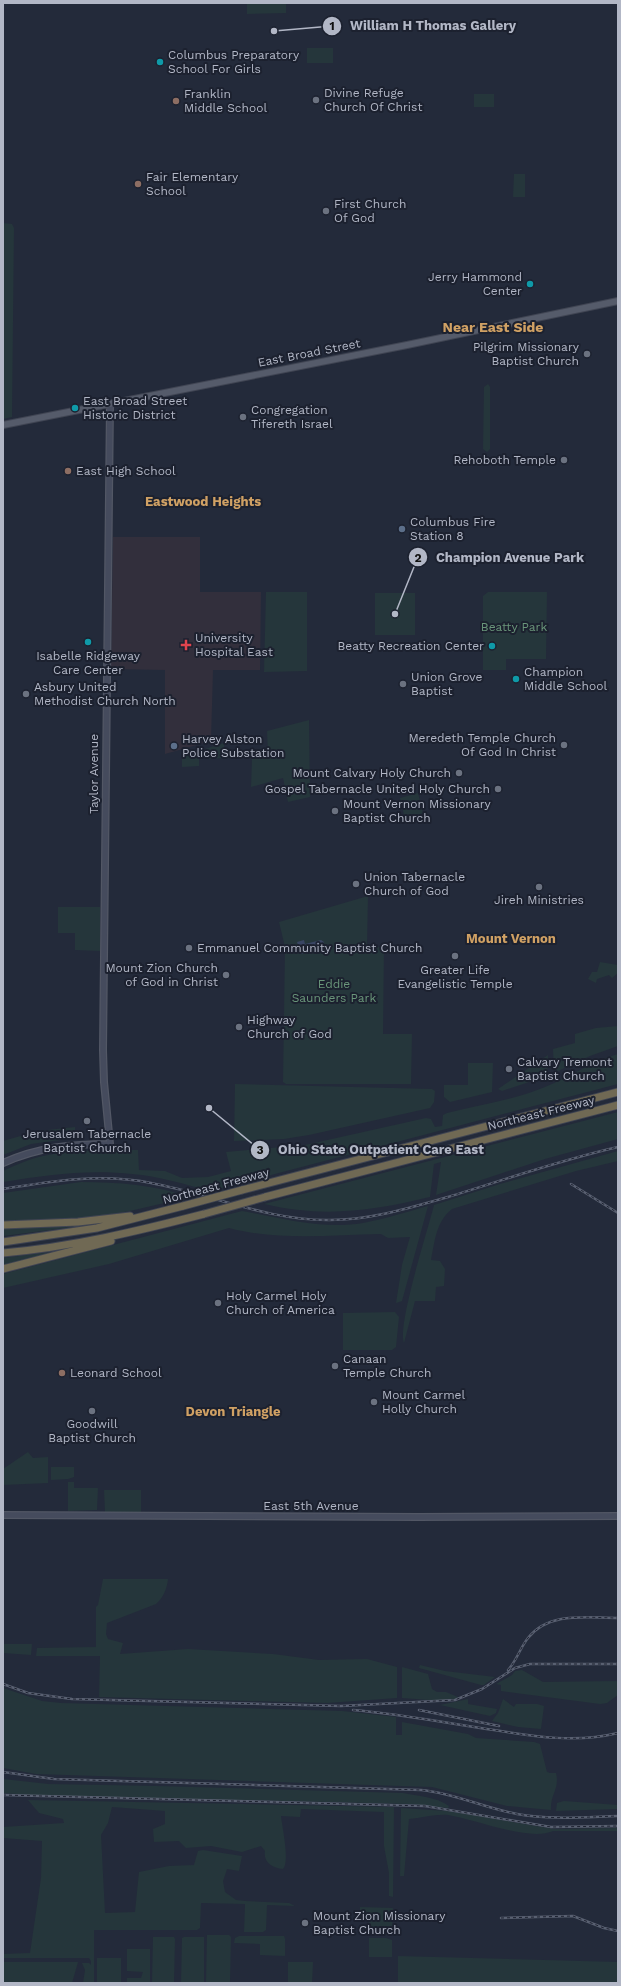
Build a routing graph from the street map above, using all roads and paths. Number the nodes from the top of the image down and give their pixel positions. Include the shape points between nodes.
1 (618, 301) edge
2 (110, 404) junction
3 (3, 425) edge
4 (618, 1092) edge
5 (618, 1105) edge
6 (3, 1163) edge
7 (183, 1206) junction
8 (3, 1225) edge
9 (130, 1233) junction
10 (3, 1242) edge
11 (3, 1253) edge
12 (3, 1269) edge
13 (3, 1515) edge
14 (618, 1516) edge

1 - 2 main road, East Broad Street
2 - 3 main road, East Broad Street
2 - 6 main road, Taylor Avenue via 103,1050 110,1144 74,1144 49,1148
4 - 7 highway, Northeast Freeway, bridge
5 - 9 highway, Northeast Freeway, bridge
7 - 8 highway via 94,1221
7 - 10 highway, Northeast Freeway via 97,1228
9 - 11 highway, Northeast Freeway via 62,1246
9 - 12 highway via 116,1240
13 - 14 main road, East 5th Avenue

